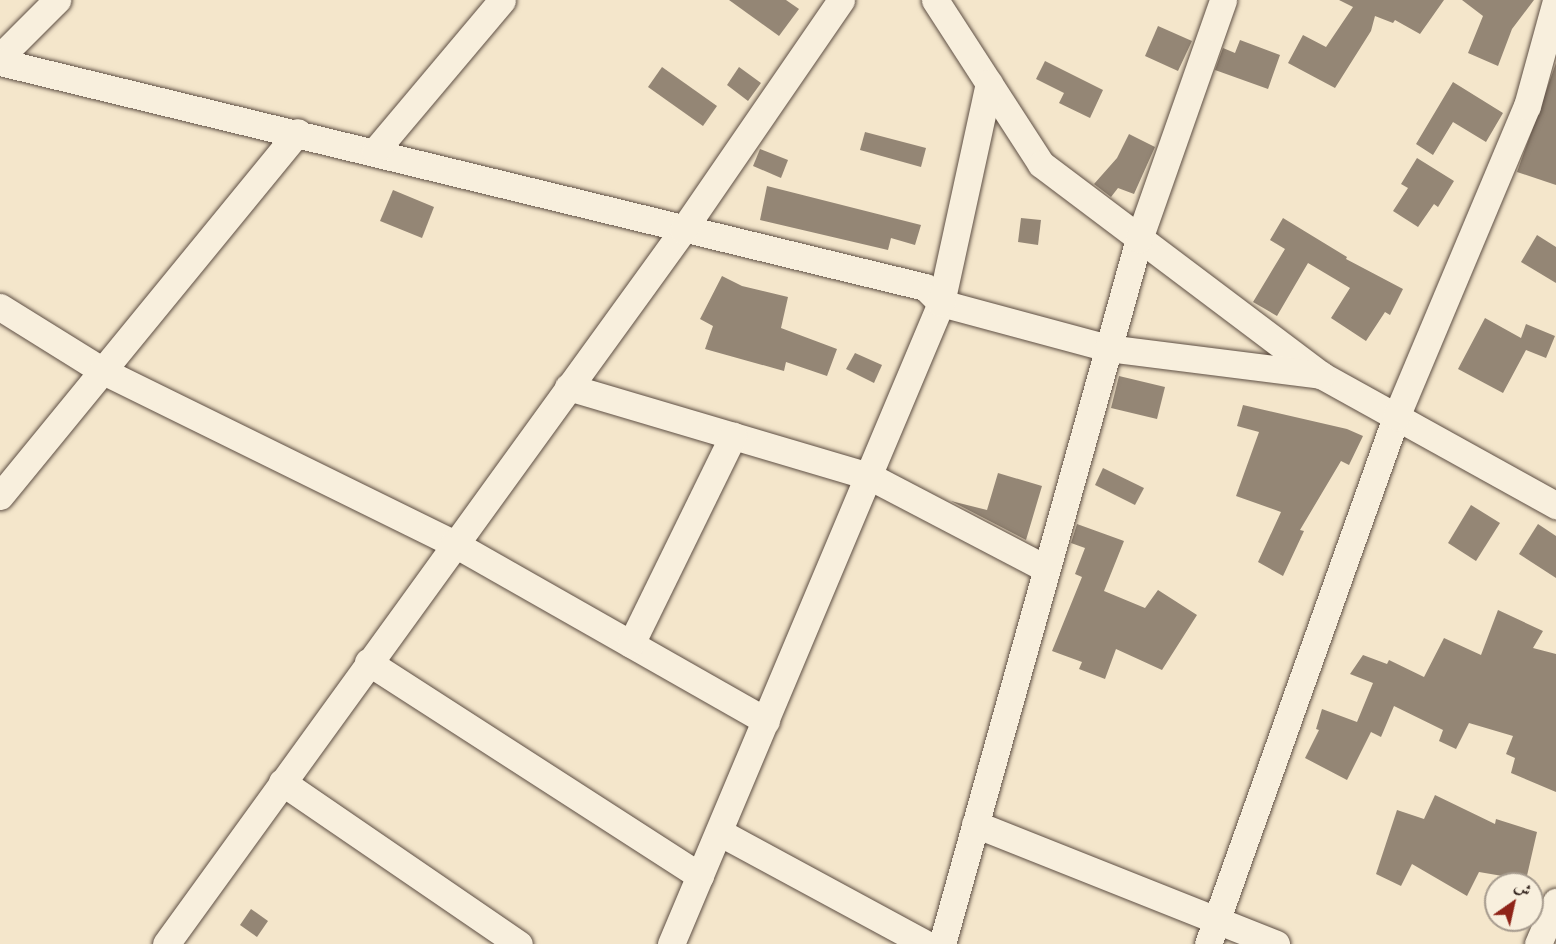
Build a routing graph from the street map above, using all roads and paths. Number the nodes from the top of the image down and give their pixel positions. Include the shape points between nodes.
1 (57, 0) edge
2 (502, 0) edge
3 (841, 0) edge
4 (935, 0) edge
5 (1223, 0) edge
6 (1556, 1) edge
7 (0, 57) edge
8 (0, 62) edge
9 (989, 83) junction
10 (298, 132) junction
11 (375, 151) junction
12 (683, 230) junction
13 (1139, 239) junction
14 (941, 303) junction
15 (0, 307) edge
16 (1108, 348) junction
17 (103, 370) junction
18 (1321, 375) junction
19 (568, 387) junction
20 (1396, 417) junction
21 (733, 436) junction
22 (869, 476) junction
23 (0, 496) edge
24 (1556, 505) edge
25 (453, 543) junction
26 (1045, 568) junction
27 (631, 644) junction
28 (368, 662) junction
29 (766, 721) junction
30 (282, 782) junction
31 (975, 824) junction
32 (719, 832) junction
33 (700, 876) junction
34 (1556, 902) edge
35 (1212, 932) edge
36 (166, 944) edge
37 (519, 944) edge
38 (670, 944) edge
39 (926, 944) edge
40 (942, 944) edge
41 (1276, 944) edge
42 (1538, 944) edge

1 - 7 street
2 - 11 street
3 - 12 street
4 - 9 street
5 - 13 street
6 - 20 street via 1527,106
8 - 10 street
9 - 13 street via 1041,164
9 - 14 street
10 - 11 street
10 - 17 street
11 - 12 street
12 - 14 street via 926,287
12 - 19 street
13 - 16 street
13 - 18 street
14 - 16 street
14 - 22 street
15 - 17 street
16 - 18 street
16 - 26 street
17 - 23 street
17 - 25 street
18 - 20 street
19 - 21 street
19 - 25 street
20 - 24 street
20 - 35 street
21 - 22 street
21 - 27 street
22 - 26 street
22 - 29 street
25 - 27 street
25 - 28 street
26 - 31 street
27 - 29 street
28 - 30 street
28 - 33 street
29 - 32 street
30 - 36 street
30 - 37 street
31 - 35 street
31 - 40 street
32 - 33 street
32 - 39 street
33 - 38 street
34 - 42 street
35 - 41 street

